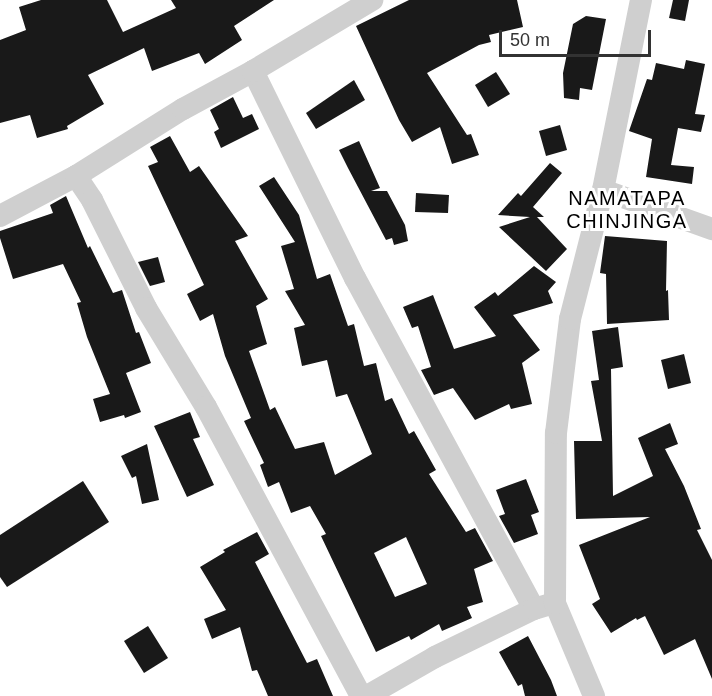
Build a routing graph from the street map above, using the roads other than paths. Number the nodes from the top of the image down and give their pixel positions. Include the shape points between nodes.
1 (372, 0) edge
2 (641, 0) edge
3 (253, 71) junction
4 (76, 176) junction
5 (603, 190) junction
6 (0, 216) edge
7 (712, 229) edge
8 (545, 606) junction
9 (361, 696) edge
10 (367, 696) edge
11 (594, 696) edge

1 - 3 street
2 - 5 street
3 - 4 street via 183,109
3 - 8 street via 355,278
4 - 6 street
4 - 9 street
5 - 7 street
5 - 8 street via 570,319 556,433
8 - 10 street via 435,657
8 - 11 street

